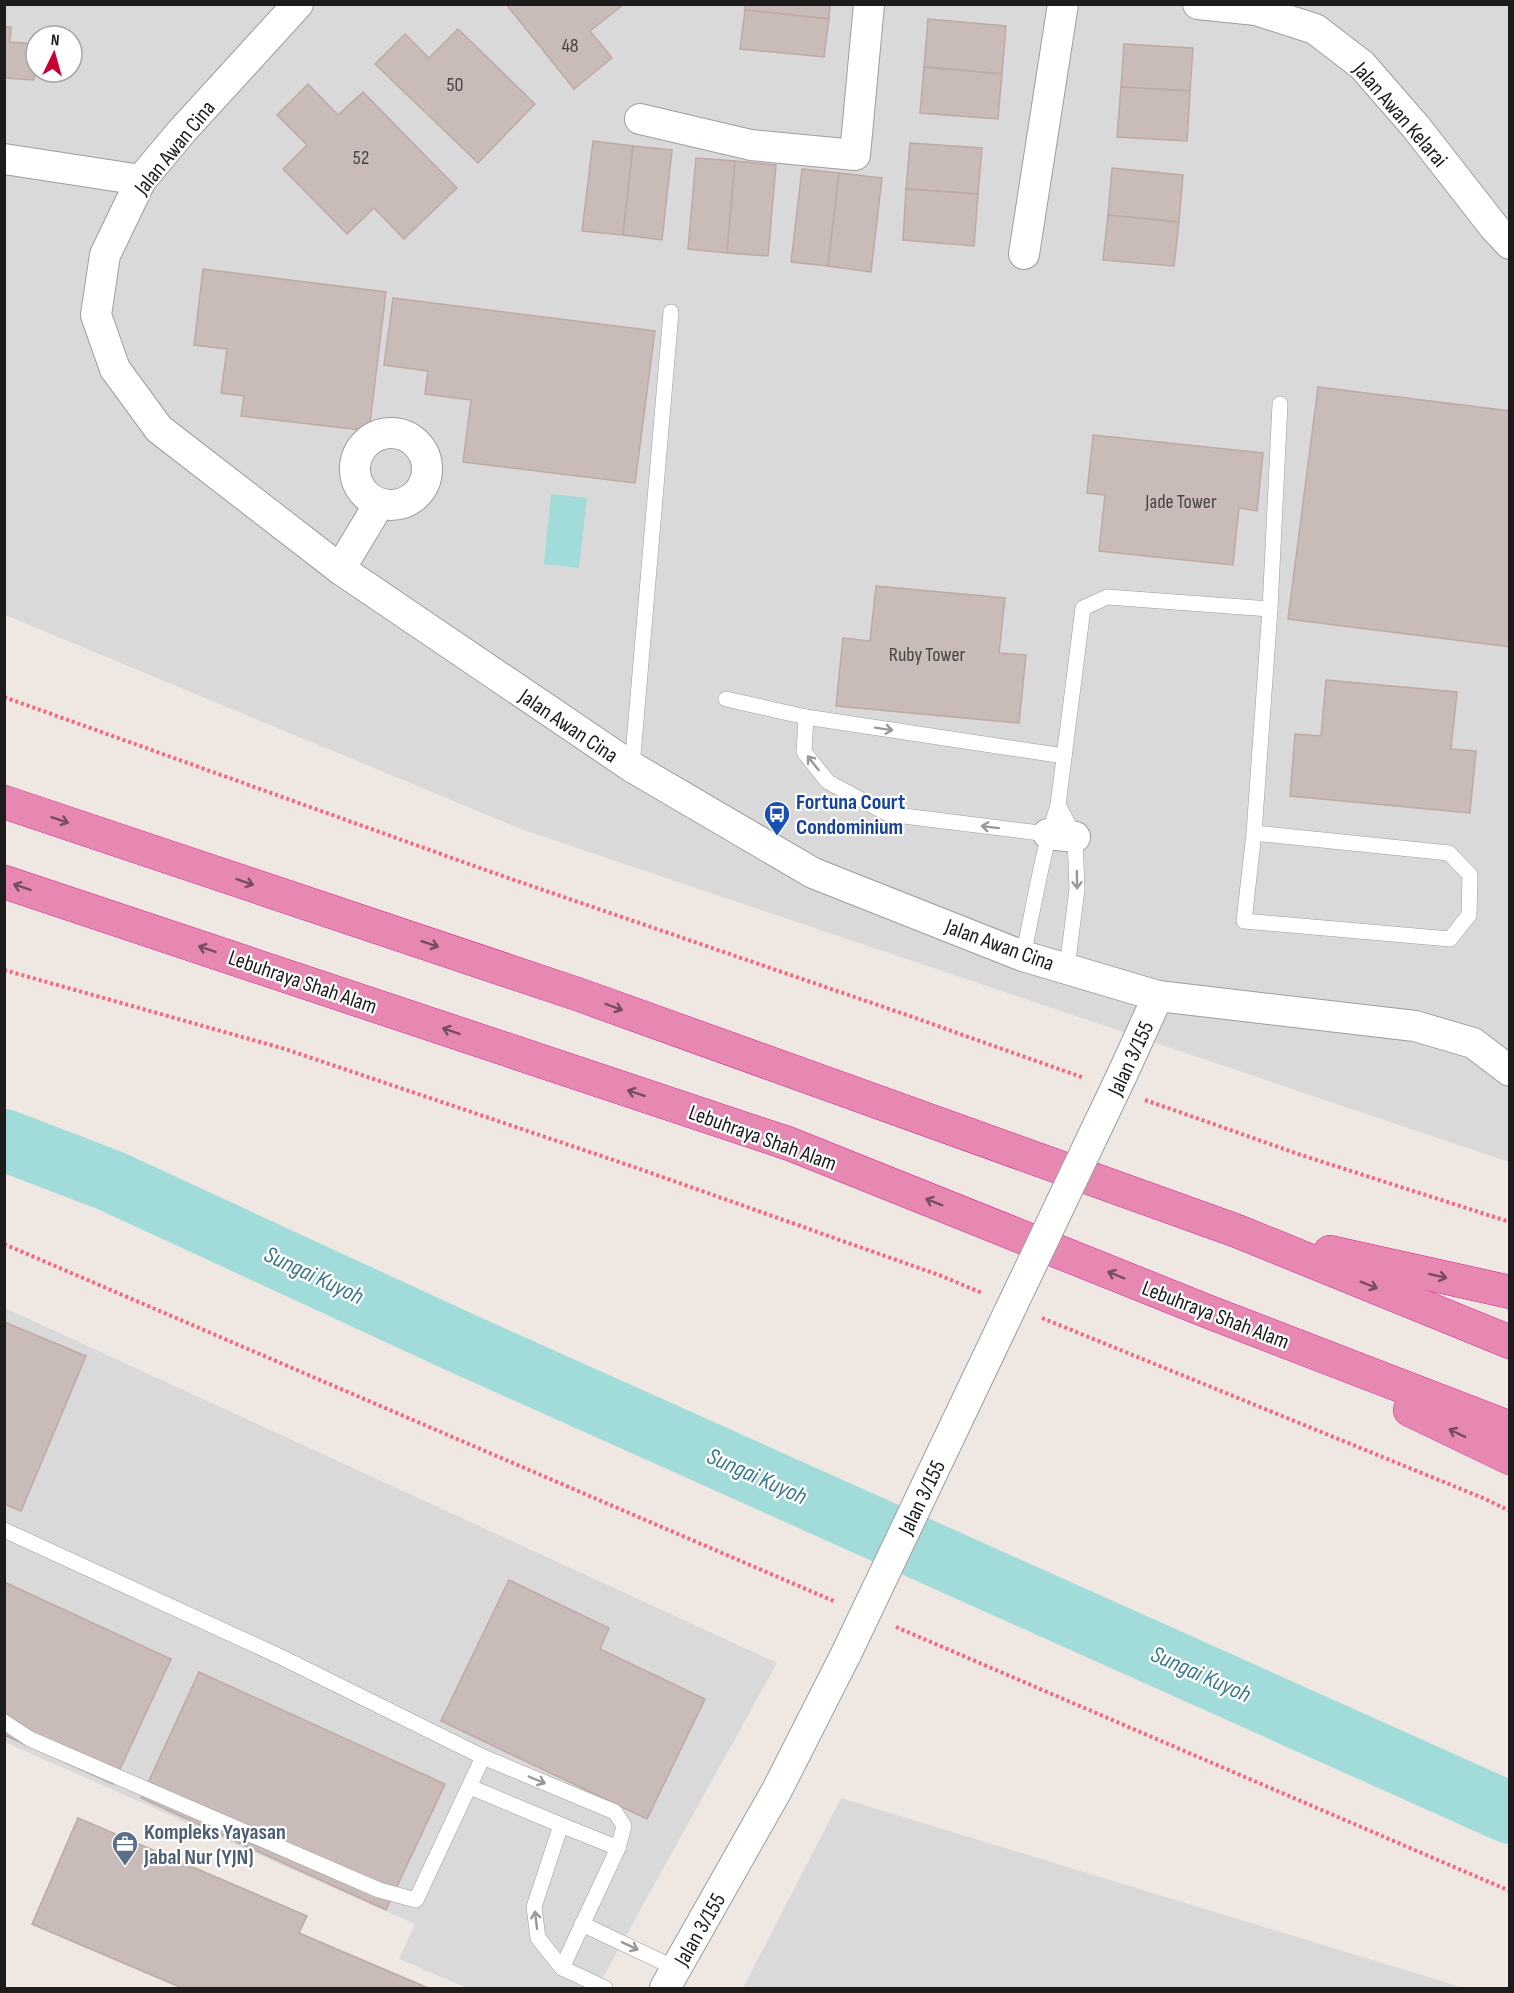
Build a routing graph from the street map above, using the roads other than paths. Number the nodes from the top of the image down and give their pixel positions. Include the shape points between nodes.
1 (298, 4) edge
2 (869, 4) edge
3 (1063, 4) edge
4 (1198, 4) edge
5 (640, 119) dead end
6 (4, 159) edge
7 (141, 180) junction
8 (1509, 244) edge
9 (1024, 254) dead end
10 (671, 312) dead end
11 (1280, 404) dead end
12 (379, 504) dead end
13 (340, 569) junction
14 (1270, 609) junction
15 (726, 699) dead end
16 (806, 717) junction
17 (1064, 756) junction
18 (632, 767) junction
19 (4, 802) edge
20 (1058, 804) junction
21 (1254, 834) junction
22 (1062, 836) junction
23 (4, 882) edge
24 (1023, 956) junction
25 (1067, 968) junction
26 (1158, 996) junction
27 (1509, 1071) edge
28 (1237, 1231) junction
29 (1509, 1292) edge
30 (1209, 1312) junction
31 (1509, 1342) edge
32 (1509, 1428) edge
33 (1509, 1458) edge
34 (4, 1530) edge
35 (4, 1722) edge
36 (483, 1757) junction
37 (470, 1787) junction
38 (561, 1825) junction
39 (618, 1848) junction
40 (582, 1924) junction
41 (561, 1968) junction
42 (671, 1979) edge
43 (605, 1989) edge

1 - 7 street, Jalan Awan Cina
2 - 5 street via 855,154 751,145
3 - 9 street
4 - 8 street, Jalan Awan Kelarai via 1256,10 1315,29 1362,65
6 - 7 street
7 - 13 street, Jalan Awan Cina via 105,255 96,315 116,369 159,429
10 - 18 lane
11 - 14 lane
12 - 13 street
13 - 18 street, Jalan Awan Cina
14 - 17 lane via 1107,597 1083,608
14 - 21 lane
15 - 16 lane
16 -> 17 lane
22 -> 16 lane via 888,814 828,782 804,752
17 - 20 lane
18 - 24 street, Jalan Awan Cina via 813,873
19 -> 28 highway via 580,994
20 - 22 lane
20 - 22 lane
21 - 21 lane via 1244,921 1450,939 1469,915 1470,874 1449,854
22 - 24 lane via 1038,888
22 -> 25 lane via 1077,889
30 -> 23 highway, Lebuhraya Shah Alam via 790,1144
24 - 25 street, Jalan Awan Cina
25 - 26 street, Jalan Awan Cina
26 - 27 street, Jalan Awan Cina via 1414,1026 1473,1043
26 - 42 street, Jalan 3/155, bridge via 847,1652 777,1790
28 -> 29 highway
28 -> 31 highway
30 - 32 highway, Lebuhraya Shah Alam
33 -> 30 highway
34 - 36 lane via 281,1657
35 - 37 lane via 30,1739 368,1886 416,1900
36 - 37 lane
36 -> 39 lane via 615,1812 624,1826
37 - 38 lane
38 - 39 lane
41 -> 38 lane via 538,1938 534,1907
39 - 40 lane
40 - 41 lane
40 -> 42 lane
41 - 43 lane

